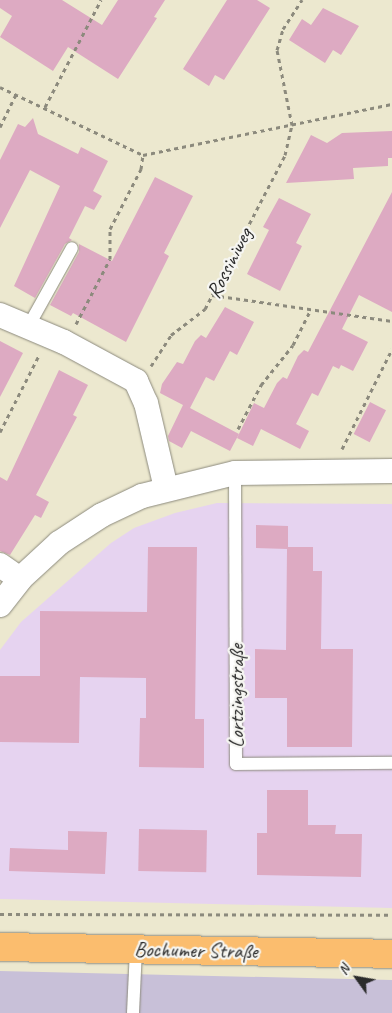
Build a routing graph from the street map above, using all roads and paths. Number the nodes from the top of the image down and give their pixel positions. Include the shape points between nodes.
1 (101, 0) edge
2 (302, 0) edge
3 (0, 87) edge
4 (16, 94) junction
5 (392, 104) edge
6 (44, 107) junction
7 (292, 125) junction
8 (0, 127) edge
9 (144, 155) junction
10 (72, 248) dead end
11 (212, 295) junction
12 (312, 308) junction
13 (0, 315) edge
14 (392, 321) edge
15 (47, 335) junction
16 (392, 349) edge
17 (136, 381) junction
18 (238, 429) dead end
19 (0, 432) edge
20 (331, 471) junction
21 (392, 471) edge
22 (235, 473) junction
23 (166, 488) junction
24 (0, 565) edge
25 (20, 579) junction
26 (0, 605) edge
27 (392, 763) edge
28 (0, 914) edge
29 (392, 916) edge
30 (0, 946) edge
31 (136, 949) junction
32 (392, 954) edge
33 (133, 1013) edge

1 - 6 path
2 - 7 path via 283,29 276,50
3 - 4 path
4 - 6 path
4 - 8 path
5 - 7 path
6 - 9 path
7 - 9 path
7 - 11 path, Rossiniweg via 285,155
9 - 15 path via 141,170 110,229 110,259
10 - 15 lane
11 - 12 path
11 - 17 path, Rossiniweg via 205,309 171,335 149,369
12 - 14 path
12 - 18 path via 293,345 261,385
13 - 15 street
15 - 17 street
15 - 19 path
16 - 20 path
17 - 23 street via 146,403
20 - 21 street
20 - 22 street
22 - 23 street
22 - 27 lane, Lortzingstraße via 236,764
23 - 25 street via 102,515 59,543
24 - 25 street
25 - 26 street
28 - 29 path
30 - 31 main road, Bochumer Straße
31 - 32 main road, Bochumer Straße
31 - 33 lane

